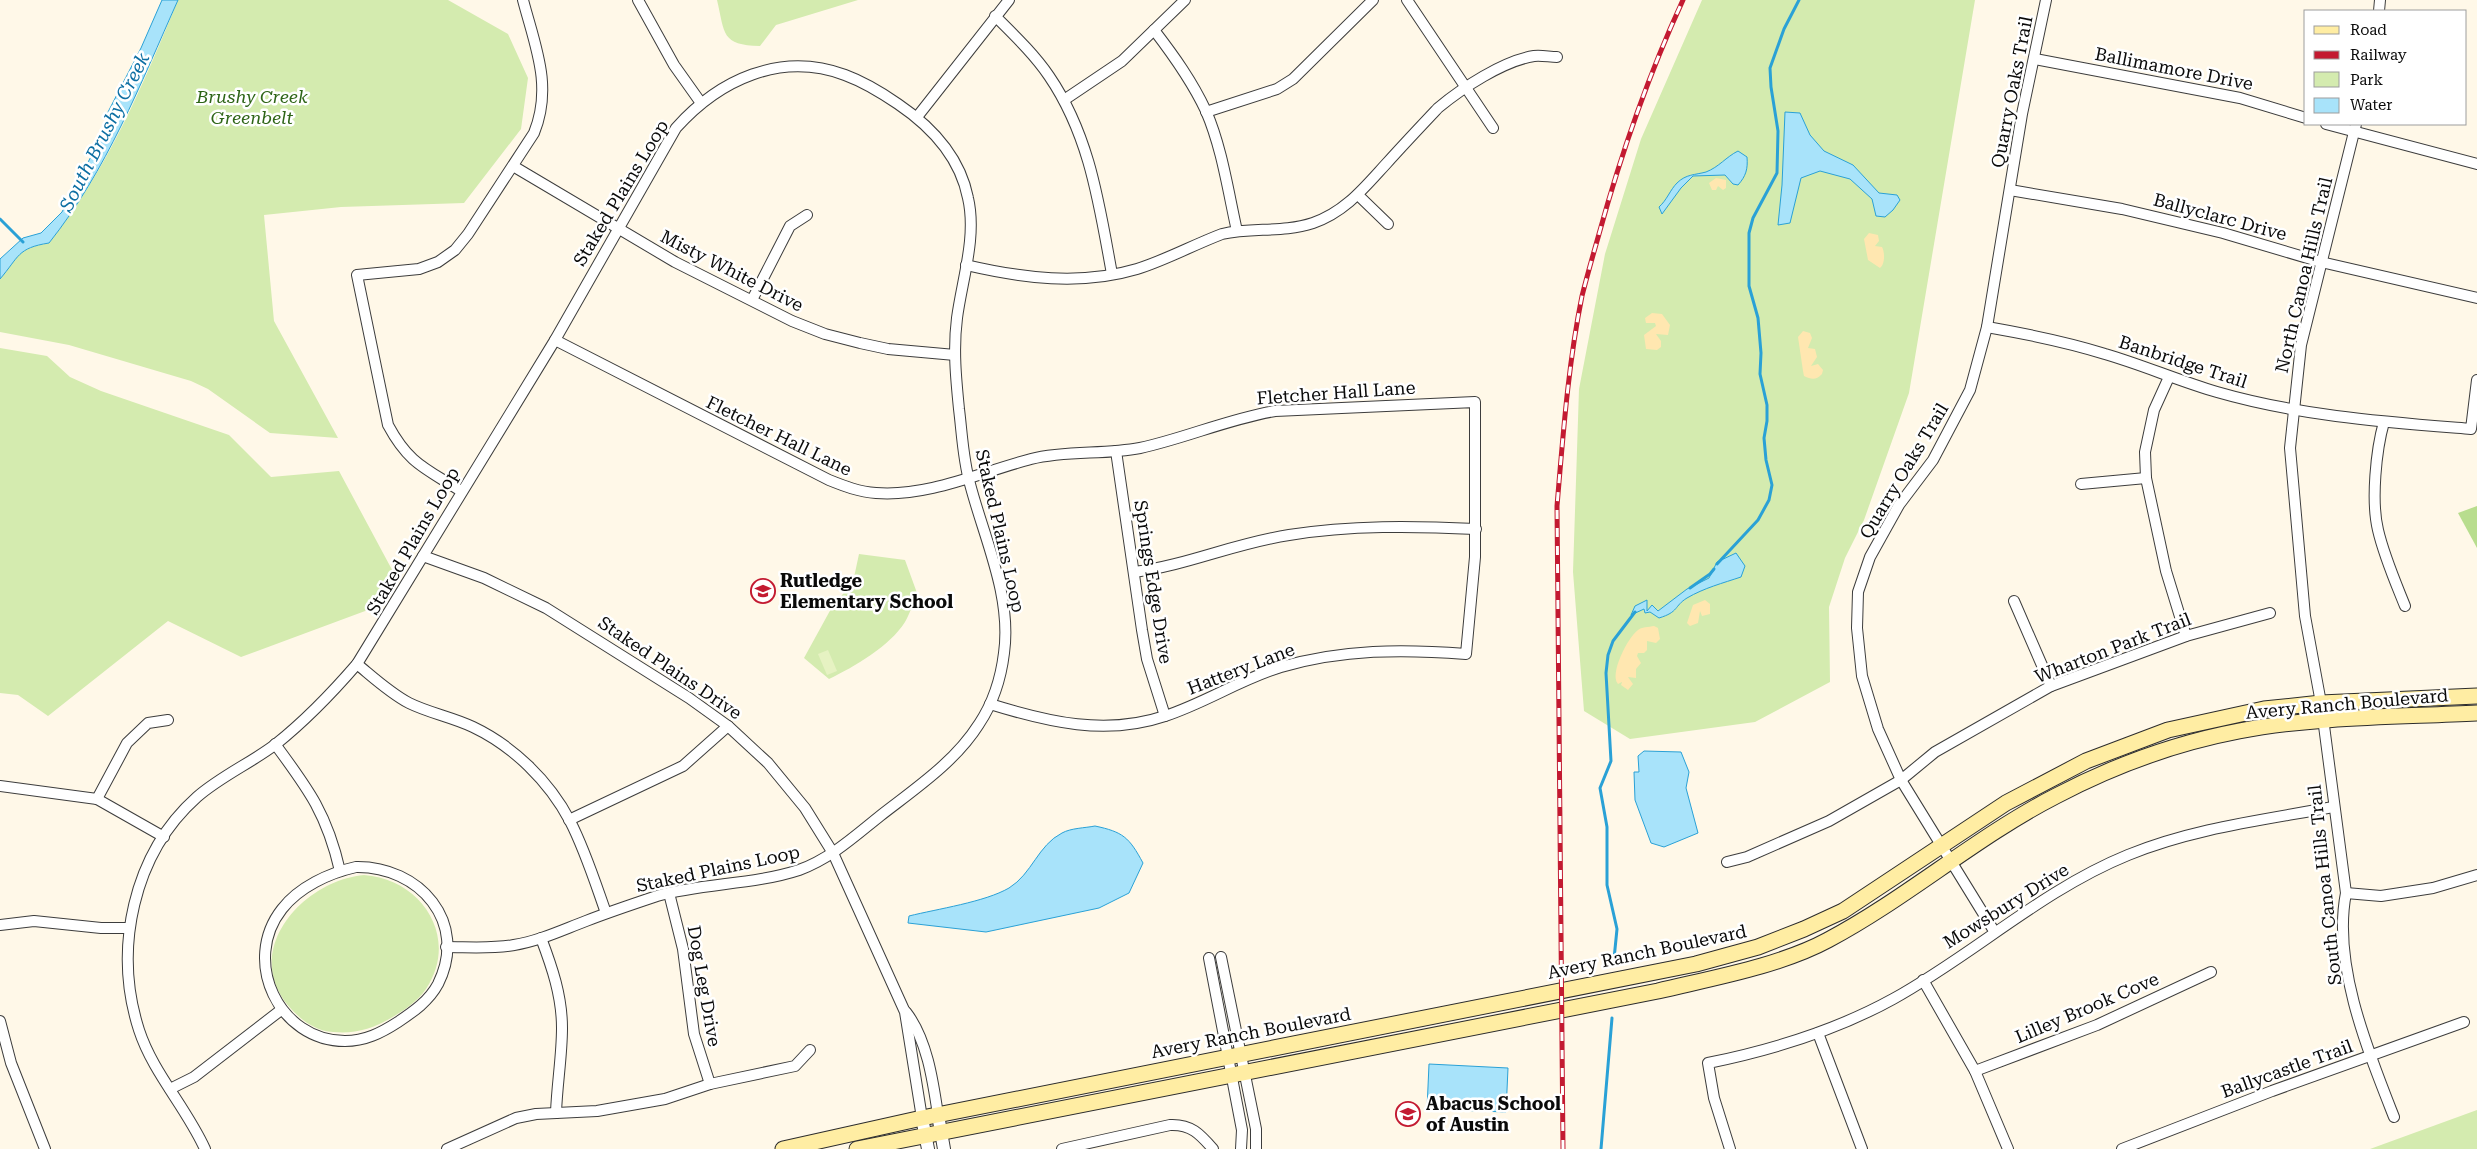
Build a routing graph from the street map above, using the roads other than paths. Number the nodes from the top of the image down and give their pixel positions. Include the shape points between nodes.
1 (523, 0) edge
2 (638, 0) edge
3 (1010, 0) edge
4 (1186, 0) edge
5 (1372, 0) edge
6 (1407, 0) edge
7 (2046, 0) edge
8 (995, 16) junction
9 (1154, 30) junction
10 (1557, 57) dead end
11 (2035, 59) junction
12 (1466, 88) junction
13 (1064, 100) junction
14 (701, 103) junction
15 (1206, 112) junction
16 (917, 116) junction
17 (2304, 117) edge
18 (2333, 125) edge
19 (1493, 128) dead end
20 (2355, 128) edge
21 (2477, 164) edge
22 (513, 166) junction
23 (2010, 190) junction
24 (1358, 195) junction
25 (807, 216) dead end
26 (1388, 224) dead end
27 (618, 228) junction
28 (1236, 230) junction
29 (2321, 262) junction
30 (966, 265) junction
31 (1112, 274) junction
32 (2477, 298) edge
33 (752, 300) junction
34 (1987, 327) junction
35 (555, 340) junction
36 (955, 354) junction
37 (2169, 377) junction
38 (2477, 380) edge
39 (1475, 402) joint
40 (2292, 410) junction
41 (2384, 422) junction
42 (1116, 451) junction
43 (968, 478) junction
44 (2146, 478) junction
45 (2081, 484) dead end
46 (461, 491) junction
47 (1476, 529) junction
48 (423, 556) junction
49 (1134, 572) junction
50 (2014, 601) dead end
51 (2406, 606) dead end
52 (2270, 613) dead end
53 (2186, 636) junction
54 (357, 664) junction
55 (2051, 686) junction
56 (2477, 696) edge
57 (2321, 703) junction
58 (990, 704) junction
59 (2477, 713) edge
60 (1165, 716) junction
61 (168, 720) dead end
62 (2323, 721) junction
63 (728, 726) junction
64 (275, 744) junction
65 (1901, 780) junction
66 (0, 786) edge
67 (97, 799) junction
68 (2333, 807) junction
69 (569, 820) junction
70 (164, 837) junction
71 (1941, 847) junction
72 (833, 853) junction
73 (1951, 861) junction
74 (1727, 862) dead end
75 (340, 871) junction
76 (2477, 875) edge
77 (669, 893) junction
78 (2346, 893) junction
79 (606, 913) junction
80 (0, 924) edge
81 (129, 928) junction
82 (1994, 931) junction
83 (541, 938) junction
84 (446, 947) junction
85 (1221, 957) dead end
86 (1209, 958) dead end
87 (2211, 972) dead end
88 (1923, 980) junction
89 (281, 1010) junction
90 (905, 1012) junction
91 (0, 1021) edge
92 (2464, 1022) dead end
93 (1818, 1033) junction
94 (810, 1050) dead end
95 (1242, 1054) junction
96 (2370, 1055) junction
97 (1226, 1058) junction
98 (1975, 1071) junction
99 (1245, 1072) junction
100 (1230, 1075) junction
101 (710, 1084) junction
102 (170, 1089) junction
103 (556, 1113) junction
104 (938, 1115) junction
105 (2394, 1116) dead end
106 (922, 1118) junction
107 (940, 1132) junction
108 (926, 1142) edge
109 (44, 1149) edge
110 (205, 1149) edge
111 (447, 1149) edge
112 (782, 1149) edge
113 (857, 1149) edge
114 (944, 1149) edge
115 (1062, 1149) edge
116 (1213, 1149) edge
117 (1241, 1149) edge
118 (1256, 1149) edge
119 (1730, 1149) edge
120 (1862, 1149) edge
121 (2008, 1149) edge
122 (2122, 1149) edge

1 - 22 street via 542,72 543,102 534,133
2 - 14 street via 674,65
3 - 8 street
4 - 9 street
5 - 15 street via 1294,79 1277,89
6 - 12 street
7 - 11 street, Quarry Oaks Trail
8 - 13 street via 1030,52
8 - 16 street
9 - 13 street via 1122,61
9 - 15 street via 1182,66
10 - 12 street via 1535,56 1520,60
11 - 17 street, Ballimamore Drive via 2240,98
11 - 23 street, Quarry Oaks Trail
12 - 19 street
12 - 24 street via 1438,108
13 - 31 street via 1091,166
14 - 16 street, Staked Plains Loop via 742,78 764,71 805,67 844,74
14 - 27 street, Staked Plains Loop via 676,128
15 - 28 street
16 - 30 street, Staked Plains Loop via 947,150 964,182 971,218
18 - 20 street
20 - 21 street
20 - 29 street, North Canoa Hills Trail
22 - 27 street, Misty White Drive
22 - 46 street via 468,234 455,250 438,262 419,269 357,274 388,425 410,458
23 - 29 street, Ballyclarc Drive via 2122,209 2223,233
23 - 34 street, Quarry Oaks Trail
24 - 26 street
24 - 28 street via 1333,214 1312,223 1286,229
25 - 33 street via 790,226
27 - 33 street, Misty White Drive via 675,262
27 - 35 street, Staked Plains Loop
28 - 31 street via 1165,259
29 - 32 street, Ballyclarc Drive
29 - 40 street, North Canoa Hills Trail via 2301,345
30 - 31 street via 1034,278 1064,279
30 - 36 street, Staked Plains Loop
33 - 36 street, Misty White Drive via 792,321 851,341 888,349
34 - 37 street, Banbridge Trail via 2106,354
34 - 65 street, Quarry Oaks Trail via 1970,390 1933,460 1899,505 1870,557 1858,592 1857,628 1862,676 1878,729
35 - 43 street, Fletcher Hall Lane via 853,490 897,493
35 - 46 street, Staked Plains Loop
36 - 43 street, Staked Plains Loop
37 - 40 street, Banbridge Trail
37 - 44 street via 2154,410 2147,438
38 - 41 street, Banbridge Trail via 2472,429
39 - 42 street, Fletcher Hall Lane via 1275,411 1245,416 1161,443
39 - 47 street, Hattery Lane
40 - 41 street, Banbridge Trail
40 - 57 street, North Canoa Hills Trail via 2290,448 2298,546
41 - 51 street via 2377,445 2377,528
42 - 43 street, Fletcher Hall Lane via 1056,454
42 - 49 street, Springs Edge Drive
43 - 58 street, Staked Plains Loop via 1005,617 1004,651
44 - 45 street
44 - 53 street via 2166,571
46 - 48 street, Staked Plains Loop
47 - 49 street via 1401,527 1290,535 1229,548 1168,568
47 - 60 street, Hattery Lane via 1466,654 1374,650 1330,656 1262,674
48 - 54 street, Staked Plains Loop
48 - 63 street, Staked Plains Drive via 491,581 546,608
49 - 60 street, Springs Edge Drive via 1147,659
50 - 55 street
52 - 53 street, Wharton Park Trail
53 - 55 street, Wharton Park Trail
54 - 64 street, Staked Plains Loop via 323,702
54 - 69 street via 403,700 472,727 509,749 542,782
55 - 65 street, Wharton Park Trail via 1935,752
56 - 57 main road, Avery Ranch Boulevard
57 - 62 street, South Canoa Hills Trail
57 - 71 main road, Avery Ranch Boulevard via 2214,719 2129,744 2086,761 2013,799
58 - 60 street, Hattery Lane via 1074,725 1124,725
58 - 72 street, Staked Plains Loop via 972,735 952,757
59 - 62 main road, Avery Ranch Boulevard
61 - 67 street via 148,723 131,738
62 - 68 street, South Canoa Hills Trail
62 - 73 main road, Avery Ranch Boulevard via 2238,731 2145,757 2056,795
63 - 69 street via 683,766
63 - 72 street, Staked Plains Drive via 768,763 795,794
64 - 70 street, Staked Plains Loop via 208,788 185,809
64 - 75 street via 317,803
65 - 71 street, Quarry Oaks Trail
65 - 74 street, Wharton Park Trail via 1829,822 1747,857
66 - 67 street
67 - 70 street
68 - 78 street, South Canoa Hills Trail
68 - 82 street, Mowsbury Drive via 2186,835 2127,855 2068,885
69 - 79 street
70 - 81 street, Staked Plains Loop via 141,880
71 - 73 street, Quarry Oaks Trail
71 - 95 main road, Avery Ranch Boulevard via 1843,911 1758,947 1696,964
72 - 77 street, Staked Plains Loop via 810,866 788,873
72 - 90 street, Staked Plains Drive
73 - 82 street, Quarry Oaks Trail
73 - 99 main road, Avery Ranch Boulevard via 1826,941 1751,968 1658,991
75 - 84 street via 356,867 385,869 417,885 435,905 445,930
75 - 89 street via 291,899 269,932 265,964 270,989
76 - 78 street via 2433,888 2381,896
77 - 79 street, Staked Plains Loop
77 - 101 street, Dog Leg Drive via 683,949 694,1034
78 - 96 street, South Canoa Hills Trail via 2342,912 2348,973
79 - 83 street, Staked Plains Loop
80 - 81 street via 34,921
81 - 102 street, Staked Plains Loop via 128,980 132,1006 150,1054
82 - 88 street, Mowsbury Drive
83 - 84 street, Staked Plains Loop via 512,946
83 - 103 street via 561,1009
84 - 89 street via 442,973 430,996 406,1017 376,1035 344,1041 322,1038 300,1028
85 - 95 street
86 - 97 street
87 - 98 street, Lilley Brook Cove via 2097,1025
88 - 93 street, Mowsbury Drive via 1892,999
88 - 98 street
89 - 102 street via 194,1077
90 - 104 street, Staked Plains Drive via 915,1024 924,1046
90 - 106 street, Staked Plains Drive
91 - 109 street via 11,1063
92 - 96 street, Ballycastle Trail
93 - 119 street, Mowsbury Drive via 1760,1053 1708,1063 1714,1098
93 - 120 street
94 - 101 street via 795,1066
95 - 97 main road, Avery Ranch Boulevard
95 - 99 street
96 - 105 street, South Canoa Hills Trail
96 - 122 street, Ballycastle Trail
97 - 100 street
97 - 104 main road, Avery Ranch Boulevard
98 - 121 street
99 - 100 main road, Avery Ranch Boulevard
99 - 118 street via 1256,1129
100 - 107 main road, Avery Ranch Boulevard
100 - 117 street via 1242,1130
101 - 103 street via 665,1099 630,1106
102 - 110 street, Staked Plains Loop
103 - 111 street via 516,1118
104 - 106 main road, Avery Ranch Boulevard
104 - 107 street, Staked Plains Drive
106 - 108 street, Staked Plains Drive
106 - 112 main road, Avery Ranch Boulevard
107 - 108 main road, Avery Ranch Boulevard
107 - 114 street, Staked Plains Drive
108 - 113 main road, Avery Ranch Boulevard
115 - 116 street via 1181,1124 1198,1133

